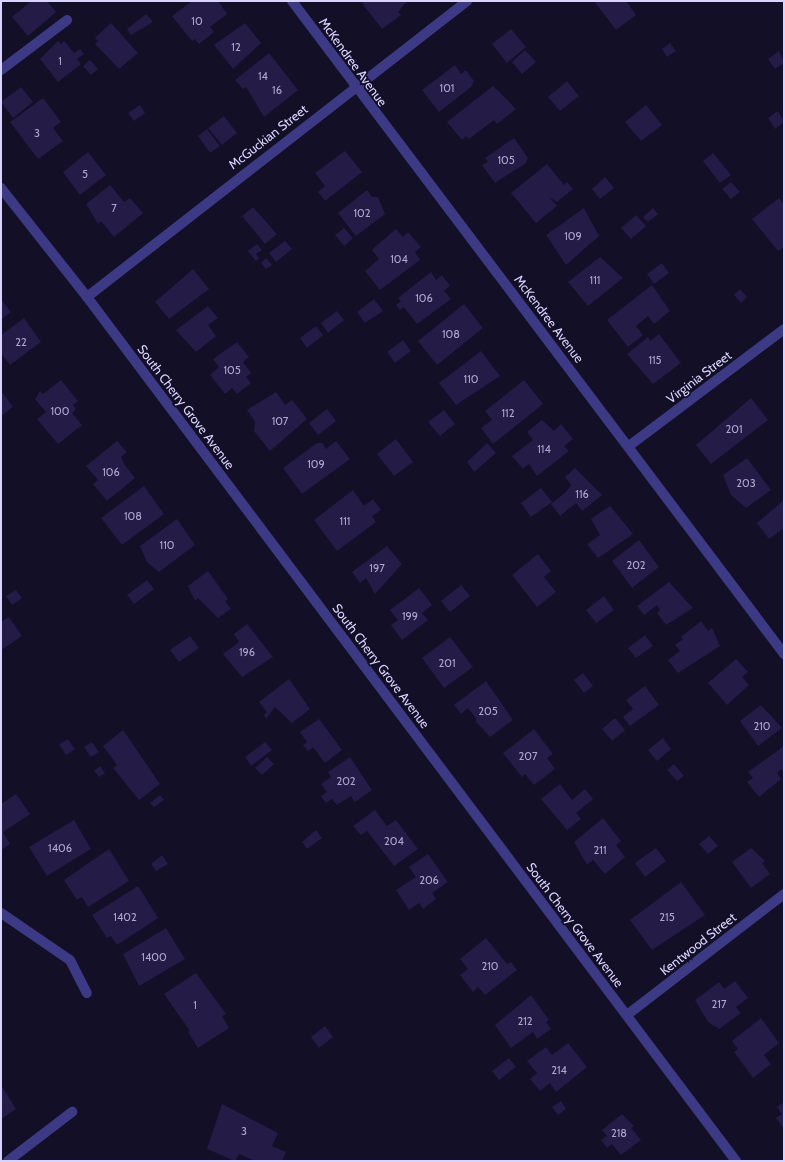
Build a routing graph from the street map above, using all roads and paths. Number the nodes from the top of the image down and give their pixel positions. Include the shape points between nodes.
1 (292, 1) edge
2 (467, 1) edge
3 (67, 20) dead end
4 (1, 70) edge
5 (354, 86) junction
6 (1, 188) edge
7 (87, 297) junction
8 (784, 329) edge
9 (629, 446) junction
10 (784, 654) edge
11 (784, 894) edge
12 (1, 913) edge
13 (87, 993) dead end
14 (627, 1015) junction
15 (72, 1112) dead end
16 (8, 1161) edge
17 (736, 1161) edge

1 - 5 street, McKendree Avenue
2 - 5 street, McGuckian Street
3 - 4 street
5 - 7 street, McGuckian Street
5 - 9 street, McKendree Avenue
6 - 7 street, South Cherry Grove Avenue
7 - 14 street, South Cherry Grove Avenue
8 - 9 street, Virginia Street
9 - 10 street, McKendree Avenue
11 - 14 street, Kentwood Street
12 - 13 street via 70,960
14 - 17 street, South Cherry Grove Avenue
15 - 16 street

